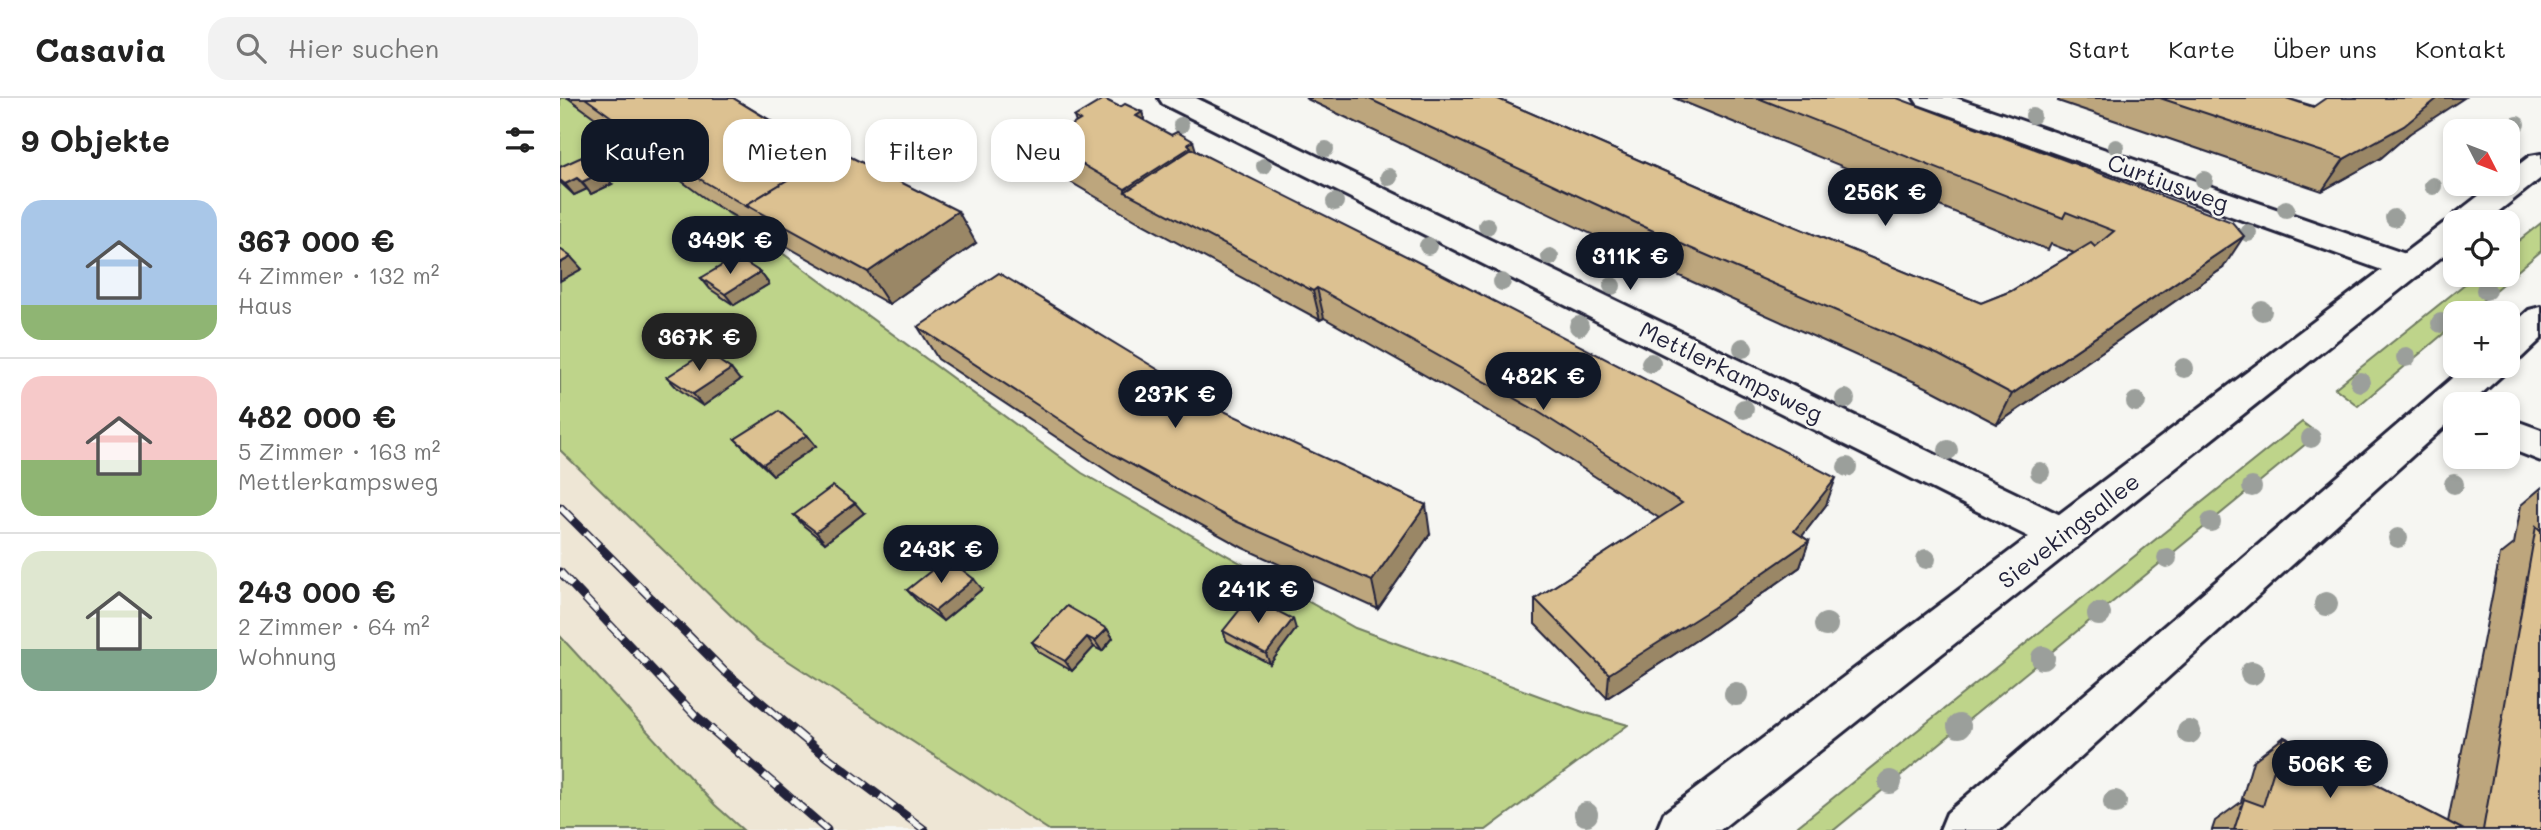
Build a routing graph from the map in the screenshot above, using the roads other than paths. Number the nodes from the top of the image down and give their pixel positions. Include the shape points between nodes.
1 (1173, 98) edge
2 (1949, 101) edge
3 (2541, 163) edge
4 (2480, 210) edge
5 (2443, 239) edge
6 (2408, 267) junction
7 (2541, 319) edge
8 (2520, 338) edge
9 (2480, 378) edge
10 (2469, 392) edge
11 (2443, 417) edge
12 (2520, 437) edge
13 (2541, 446) edge
14 (2063, 535) junction
15 (1681, 830) edge
16 (1964, 830) edge

1 - 14 main road, Mettlerkampsweg
2 - 6 main road, Curtiusweg
3 - 4 main road
5 - 6 main road, Sievekingsallee
6 - 14 main road, Sievekingsallee
7 - 8 main road
9 - 10 main road
11 - 16 main road
12 - 13 main road
14 - 15 main road, Sievekingsallee

